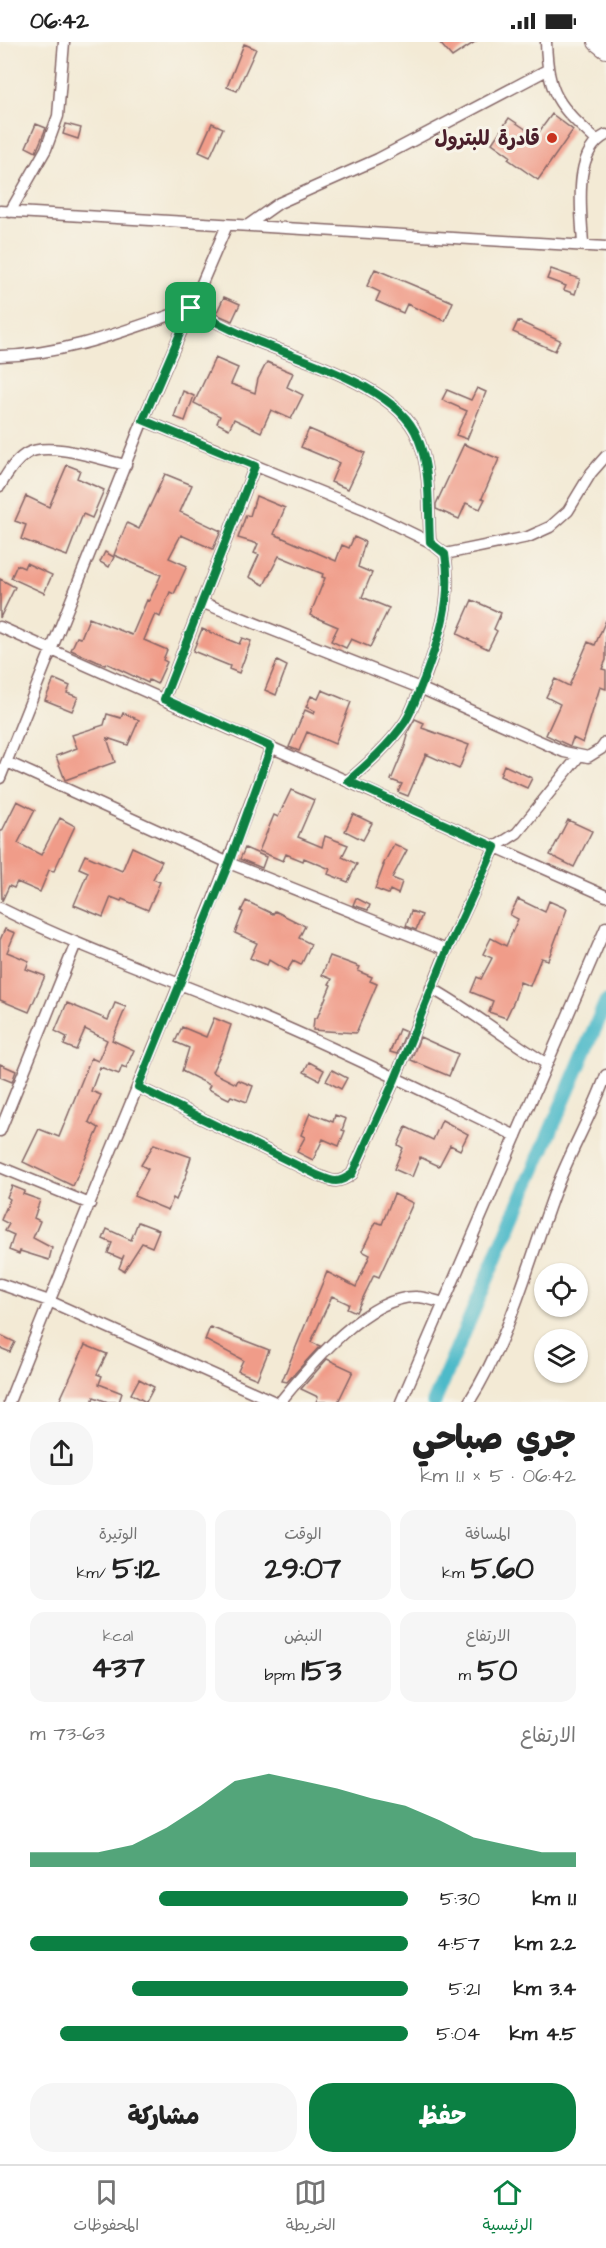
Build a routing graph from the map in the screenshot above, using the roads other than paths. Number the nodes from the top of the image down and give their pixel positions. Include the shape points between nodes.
1 (64, 42) edge
2 (546, 42) edge
3 (597, 42) edge
4 (606, 49) edge
5 (547, 70) junction
6 (601, 137) edge
7 (5, 212) edge
8 (227, 225) junction
9 (248, 225) junction
10 (583, 246) junction
11 (606, 247) edge
12 (191, 308) junction
13 (0, 356) edge
14 (143, 420) junction
15 (606, 456) edge
16 (126, 465) junction
17 (255, 466) junction
18 (0, 486) edge
19 (430, 542) junction
20 (445, 554) junction
21 (201, 602) junction
22 (0, 627) edge
23 (52, 649) junction
24 (420, 688) junction
25 (164, 699) junction
26 (606, 742) edge
27 (271, 747) junction
28 (579, 756) junction
29 (7, 762) junction
30 (0, 777) edge
31 (348, 781) junction
32 (495, 847) junction
33 (229, 863) junction
34 (606, 896) edge
35 (0, 908) edge
36 (606, 927) edge
37 (76, 943) junction
38 (447, 951) junction
39 (181, 983) junction
40 (431, 988) junction
41 (547, 1064) junction
42 (606, 1075) edge
43 (395, 1079) junction
44 (138, 1087) junction
45 (0, 1131) edge
46 (516, 1136) junction
47 (0, 1167) edge
48 (90, 1204) junction
49 (0, 1284) edge
50 (48, 1301) junction
51 (444, 1303) junction
52 (9, 1402) edge
53 (275, 1402) edge
54 (280, 1402) edge
55 (401, 1402) edge
56 (469, 1402) edge

1 - 7 street via 58,116 41,159
2 - 5 street
3 - 4 main road
5 - 6 street via 554,92 568,114
5 - 9 street via 378,159 279,203
6 - 10 street via 583,161
7 - 8 street
8 - 9 street
8 - 12 street
9 - 10 street
10 - 11 street
12 - 13 street via 64,348
12 - 14 street
12 - 19 street via 253,339 360,383 403,414 417,435 425,460
14 - 16 street
14 - 17 street
15 - 20 street via 568,511 550,527 528,537
16 - 18 street via 52,448 28,453 12,466
16 - 23 street
17 - 19 street via 362,509
17 - 21 street
19 - 20 street
20 - 24 street via 448,588 441,633
21 - 24 street
21 - 25 street
22 - 23 street
23 - 25 street
23 - 29 street
24 - 28 street
24 - 31 street via 407,720
25 - 27 street
26 - 28 street via 588,757
27 - 31 street
27 - 33 street
28 - 32 street via 517,833
29 - 30 street
29 - 33 street
31 - 32 street
32 - 34 street
32 - 38 street
33 - 38 street
33 - 39 street
35 - 37 street
36 - 41 street
37 - 39 street
37 - 45 street
38 - 40 street
39 - 43 street
39 - 44 street
40 - 41 street
40 - 43 street
41 - 46 street
42 - 56 street via 551,1202 517,1300
43 - 44 street via 352,1174 343,1181 317,1175
43 - 46 street
44 - 48 street
46 - 51 street
47 - 48 street
48 - 50 street
49 - 50 street
50 - 52 street
50 - 53 street
51 - 54 street via 416,1297 380,1306 336,1339
51 - 55 street

